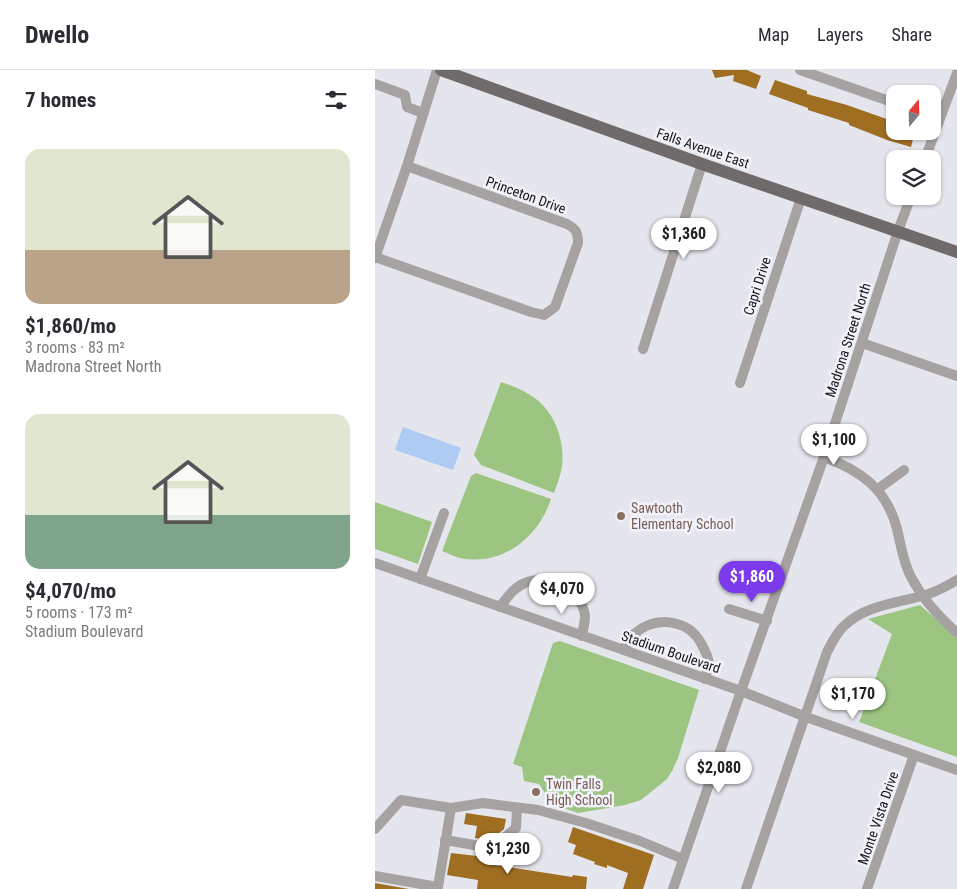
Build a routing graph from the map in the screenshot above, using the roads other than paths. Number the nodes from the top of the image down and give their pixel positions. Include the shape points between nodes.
1 (437, 70) edge
2 (441, 70) edge
3 (800, 70) edge
4 (957, 73) edge
5 (375, 84) edge
6 (886, 100) edge
7 (941, 107) edge
8 (423, 114) junction
9 (701, 164) junction
10 (407, 166) junction
11 (801, 198) junction
12 (908, 205) edge
13 (898, 231) junction
14 (957, 252) edge
15 (375, 257) edge
16 (862, 343) junction
17 (643, 349) dead end
18 (957, 376) edge
19 (740, 383) dead end
20 (824, 457) junction
21 (904, 470) dead end
22 (878, 489) junction
23 (444, 513) dead end
24 (375, 563) edge
25 (420, 579) junction
26 (957, 580) edge
27 (922, 596) junction
28 (500, 607) junction
29 (729, 609) dead end
30 (767, 621) junction
31 (957, 633) edge
32 (582, 636) junction
33 (624, 650) junction
34 (705, 678) junction
35 (741, 691) junction
36 (806, 717) junction
37 (914, 755) junction
38 (957, 770) edge
39 (451, 808) junction
40 (517, 808) junction
41 (375, 829) edge
42 (445, 840) junction
43 (683, 859) junction
44 (375, 876) edge
45 (673, 889) edge
46 (746, 889) edge
47 (867, 889) edge

1 - 8 street
2 - 9 main road, Falls Avenue East
3 - 6 street
4 - 7 street
5 - 8 street via 405,95 407,107
8 - 10 street
9 - 11 main road, Falls Avenue East
9 - 17 street
10 - 15 street
10 - 15 street, Princeton Drive via 567,224 578,234 579,243 555,306 544,314
11 - 13 main road, Falls Avenue East
11 - 19 street, Capri Drive
12 - 13 street, Madrona Street North
13 - 14 main road, Falls Avenue East
13 - 16 street, Madrona Street North
16 - 18 street
16 - 20 street, Madrona Street North
20 - 22 street via 852,468
20 - 30 street, Madrona Street North
21 - 22 street
22 - 27 street via 897,526 906,564
23 - 25 street
24 - 25 street, Stadium Boulevard
25 - 28 street, Stadium Boulevard
26 - 27 street
27 - 31 street
27 - 36 street via 865,612 844,625 827,652
28 - 32 street, Stadium Boulevard
28 - 32 street via 510,593 525,582 555,582 571,591 582,605 585,617
29 - 30 street
30 - 35 street, Madrona Street North
32 - 33 street, Stadium Boulevard
33 - 34 street, Stadium Boulevard
33 - 34 street via 632,635 650,624 677,623 699,638 709,663
34 - 35 street, Stadium Boulevard
35 - 36 street, Stadium Boulevard
35 - 43 street, Madrona Street North
36 - 37 street, Stadium Boulevard
36 - 46 street
37 - 38 street, Stadium Boulevard
37 - 47 street, Monte Vista Drive
39 - 40 street via 483,802
39 - 41 street via 401,800
39 - 42 street
40 - 42 street via 516,828 492,848
40 - 43 street via 538,810 586,823
42 - 44 street via 438,887
43 - 45 street, Madrona Street North

